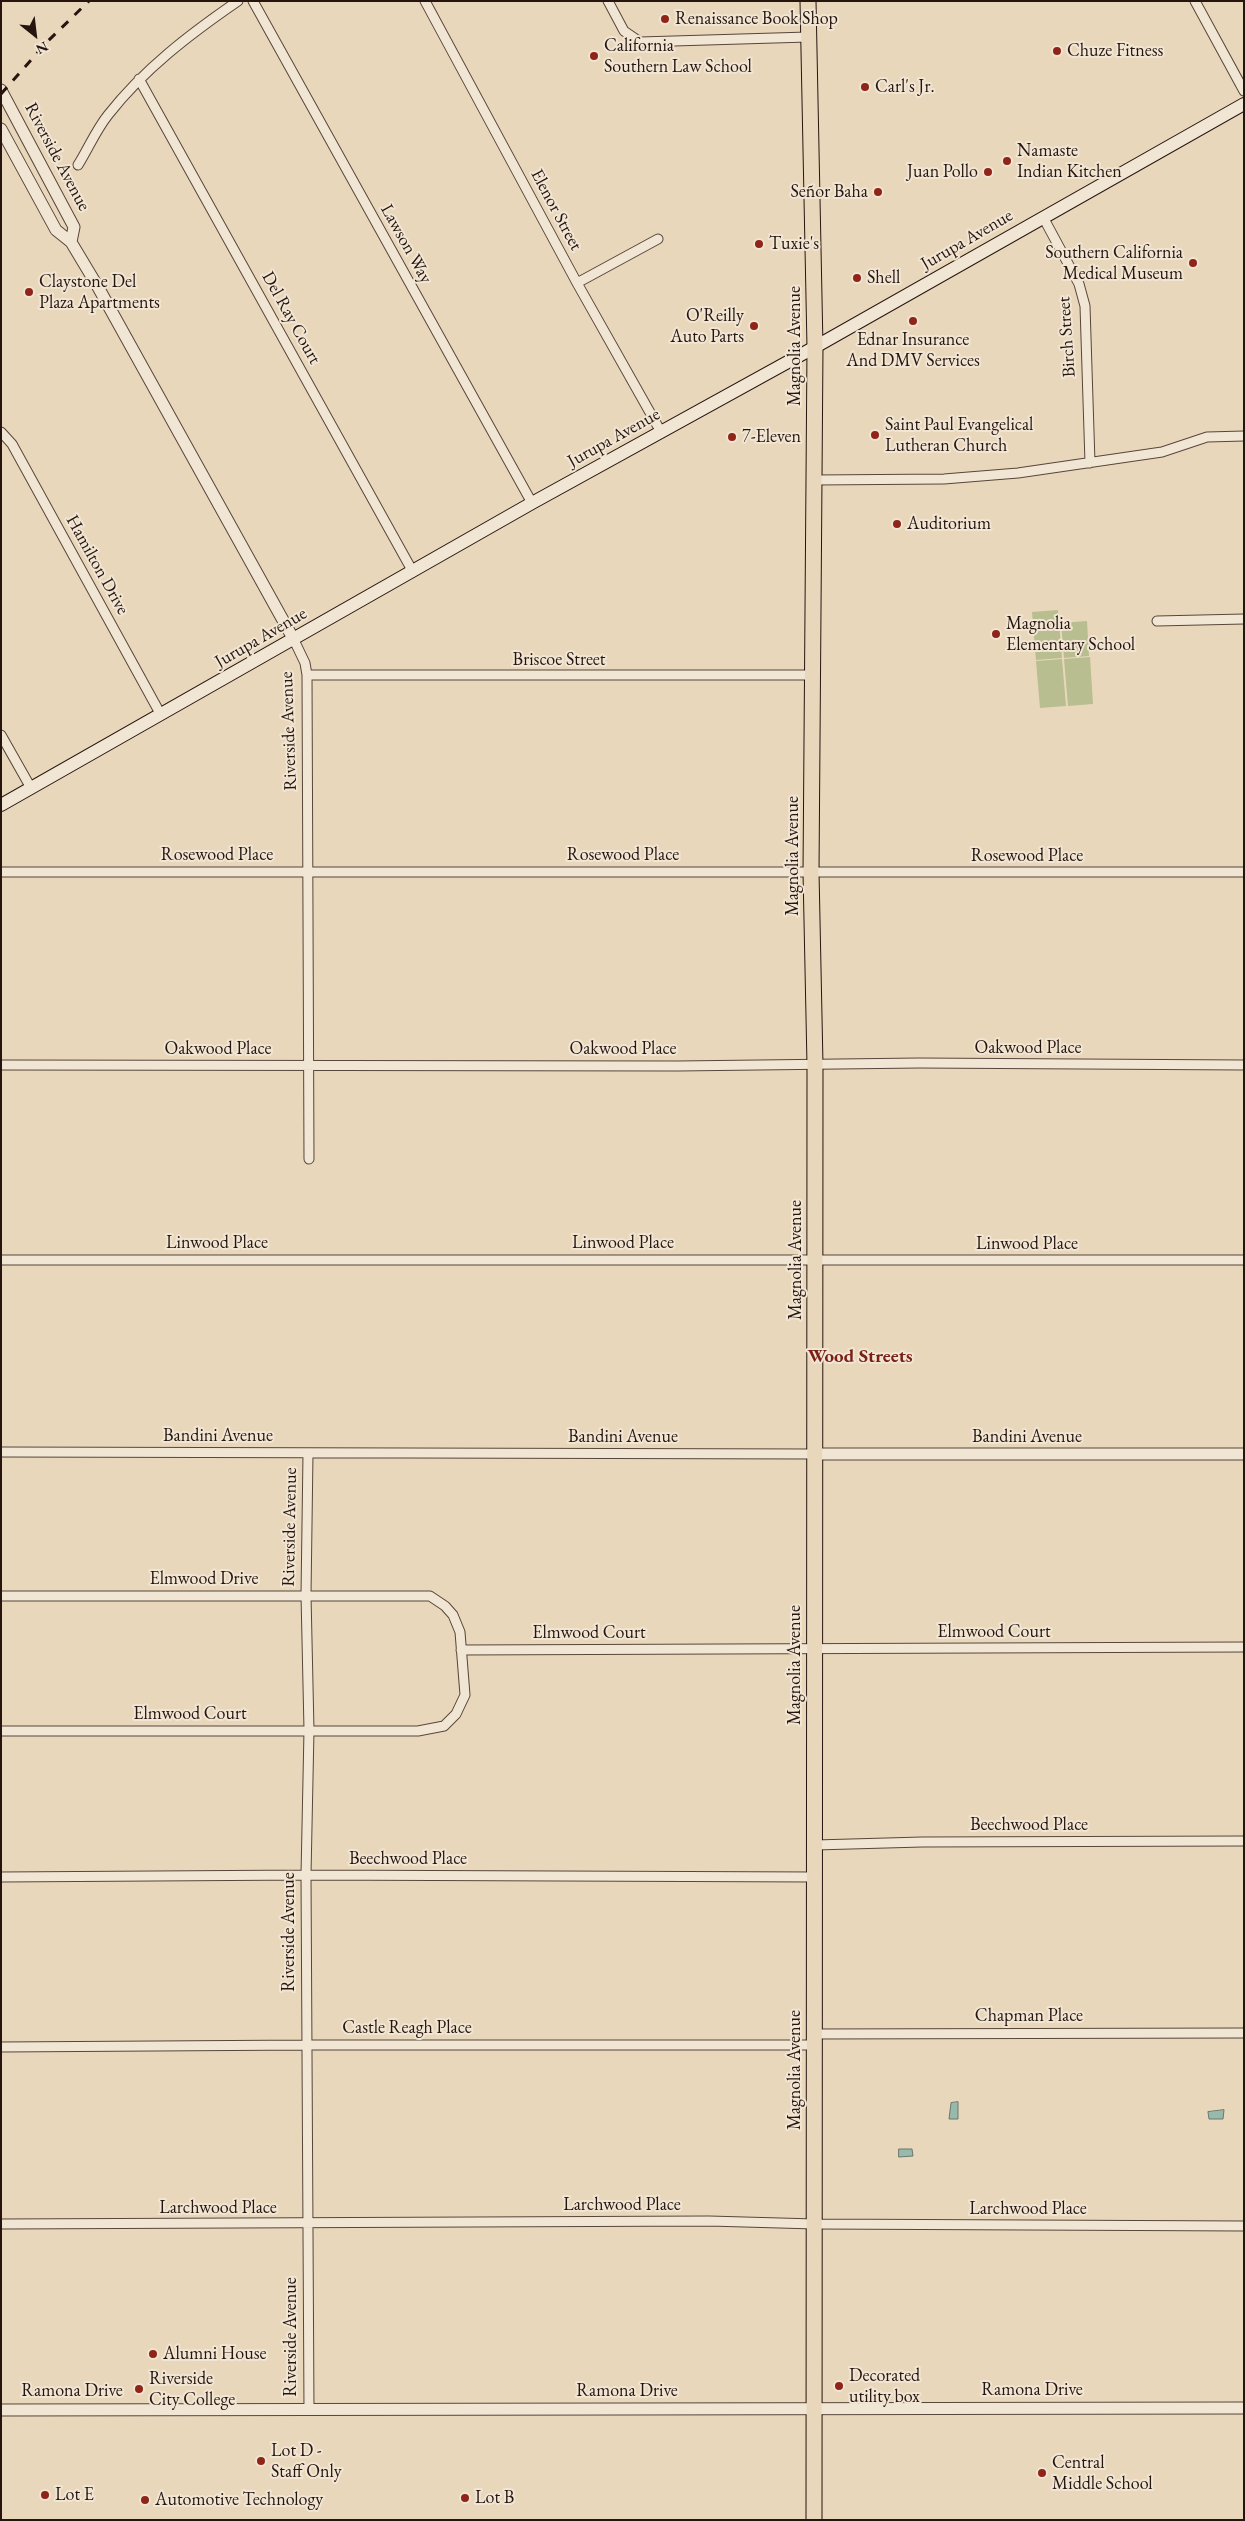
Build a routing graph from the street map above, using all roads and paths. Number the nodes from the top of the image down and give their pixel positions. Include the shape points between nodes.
1 (238, 1) edge
2 (253, 1) edge
3 (425, 1) edge
4 (608, 1) edge
5 (808, 1) edge
6 (1195, 1) edge
7 (808, 37) junction
8 (140, 79) junction
9 (1, 90) edge
10 (1244, 91) edge
11 (1244, 104) edge
12 (1, 129) edge
13 (78, 165) dead end
14 (1043, 217) junction
15 (658, 239) dead end
16 (71, 242) junction
17 (577, 283) junction
18 (814, 348) junction
19 (1, 432) edge
20 (661, 432) junction
21 (1244, 436) edge
22 (1090, 462) junction
23 (815, 480) junction
24 (532, 503) junction
25 (413, 572) junction
26 (1244, 619) edge
27 (1157, 620) dead end
28 (294, 640) junction
29 (307, 675) junction
30 (812, 676) junction
31 (161, 715) junction
32 (1, 734) edge
33 (31, 788) junction
34 (1, 805) edge
35 (308, 871) junction
36 (1, 872) edge
37 (811, 872) junction
38 (1244, 872) edge
39 (1, 1065) edge
40 (308, 1065) junction
41 (815, 1065) junction
42 (1244, 1065) edge
43 (309, 1159) dead end
44 (1, 1260) edge
45 (814, 1260) junction
46 (1244, 1260) edge
47 (1, 1452) edge
48 (308, 1454) junction
49 (815, 1454) junction
50 (1244, 1454) edge
51 (306, 1595) junction
52 (1, 1596) edge
53 (1244, 1647) edge
54 (814, 1648) junction
55 (461, 1650) junction
56 (309, 1730) junction
57 (1, 1731) edge
58 (1244, 1841) edge
59 (814, 1845) junction
60 (306, 1875) junction
61 (1, 1877) edge
62 (814, 1877) junction
63 (1244, 2033) edge
64 (814, 2040) junction
65 (308, 2044) junction
66 (1, 2047) edge
67 (1, 2224) edge
68 (308, 2224) junction
69 (815, 2224) junction
70 (1244, 2226) edge
71 (814, 2408) junction
72 (1244, 2408) edge
73 (6, 2410) edge
74 (309, 2410) junction
75 (814, 2520) edge

1 - 8 street via 193,32
2 - 24 street, Lawson Way
3 - 17 street, Elenor Street
4 - 7 street via 624,32 640,42
5 - 7 main road, Magnolia Avenue
6 - 10 street
7 - 18 main road, Magnolia Avenue
8 - 13 street via 107,116
8 - 25 street, Del Ray Court
9 - 16 street, Riverside Avenue via 74,227
11 - 14 main road, Jurupa Avenue
12 - 16 street, Riverside Avenue via 56,230
14 - 18 main road, Jurupa Avenue
14 - 22 street, Birch Street via 1079,284 1085,306
15 - 17 street
16 - 28 street, Riverside Avenue
17 - 20 street, Elenor Street
18 - 20 main road, Jurupa Avenue
18 - 23 main road, Magnolia Avenue
19 - 31 street, Hamilton Drive via 12,444
20 - 24 main road, Jurupa Avenue
21 - 22 street via 1207,437 1162,452
22 - 23 street via 944,479
23 - 30 main road, Magnolia Avenue
24 - 25 main road, Jurupa Avenue
25 - 28 main road, Jurupa Avenue
26 - 27 street
28 - 29 street, Riverside Avenue
28 - 31 main road, Jurupa Avenue
29 - 30 street, Briscoe Street
29 - 35 street, Riverside Avenue
30 - 37 main road, Magnolia Avenue
31 - 33 main road, Jurupa Avenue
32 - 33 street
33 - 34 main road, Jurupa Avenue
35 - 36 street, Rosewood Place
35 - 37 street, Rosewood Place
35 - 40 street, Riverside Avenue
37 - 38 street, Rosewood Place
37 - 41 main road, Magnolia Avenue
39 - 40 street, Oakwood Place
40 - 41 street, Oakwood Place
40 - 43 street, Riverside Avenue
41 - 42 street, Oakwood Place
41 - 45 main road, Magnolia Avenue
44 - 45 street, Linwood Place
45 - 46 street, Linwood Place
45 - 49 main road, Magnolia Avenue
47 - 48 street, Bandini Avenue
48 - 49 street, Bandini Avenue
48 - 51 street, Riverside Avenue
49 - 50 street, Bandini Avenue
49 - 54 main road, Magnolia Avenue
51 - 52 street, Elmwood Drive
51 - 55 street, Elmwood Drive via 430,1596 453,1615 460,1632
51 - 56 street, Riverside Avenue
53 - 54 street, Elmwood Court
54 - 55 street, Elmwood Court
54 - 59 main road, Magnolia Avenue
55 - 56 street, Elmwood Court via 465,1695 456,1714 444,1726 418,1731
56 - 57 street, Elmwood Court
56 - 60 street, Riverside Avenue
58 - 59 street, Beechwood Place
59 - 62 main road, Magnolia Avenue
60 - 61 street, Beechwood Place
60 - 62 street, Beechwood Place
60 - 65 street, Riverside Avenue
62 - 64 main road, Magnolia Avenue
63 - 64 street, Chapman Place
64 - 65 street, Castle Reagh Place
64 - 69 main road, Magnolia Avenue
65 - 66 street, Castle Reagh Place
65 - 68 street, Riverside Avenue
67 - 68 street, Larchwood Place
68 - 69 street, Larchwood Place via 709,2221
68 - 74 street, Riverside Avenue
69 - 70 street, Larchwood Place
69 - 71 main road, Magnolia Avenue
71 - 72 street, Ramona Drive
71 - 74 street, Ramona Drive
71 - 75 main road, Magnolia Avenue
73 - 74 street, Ramona Drive

